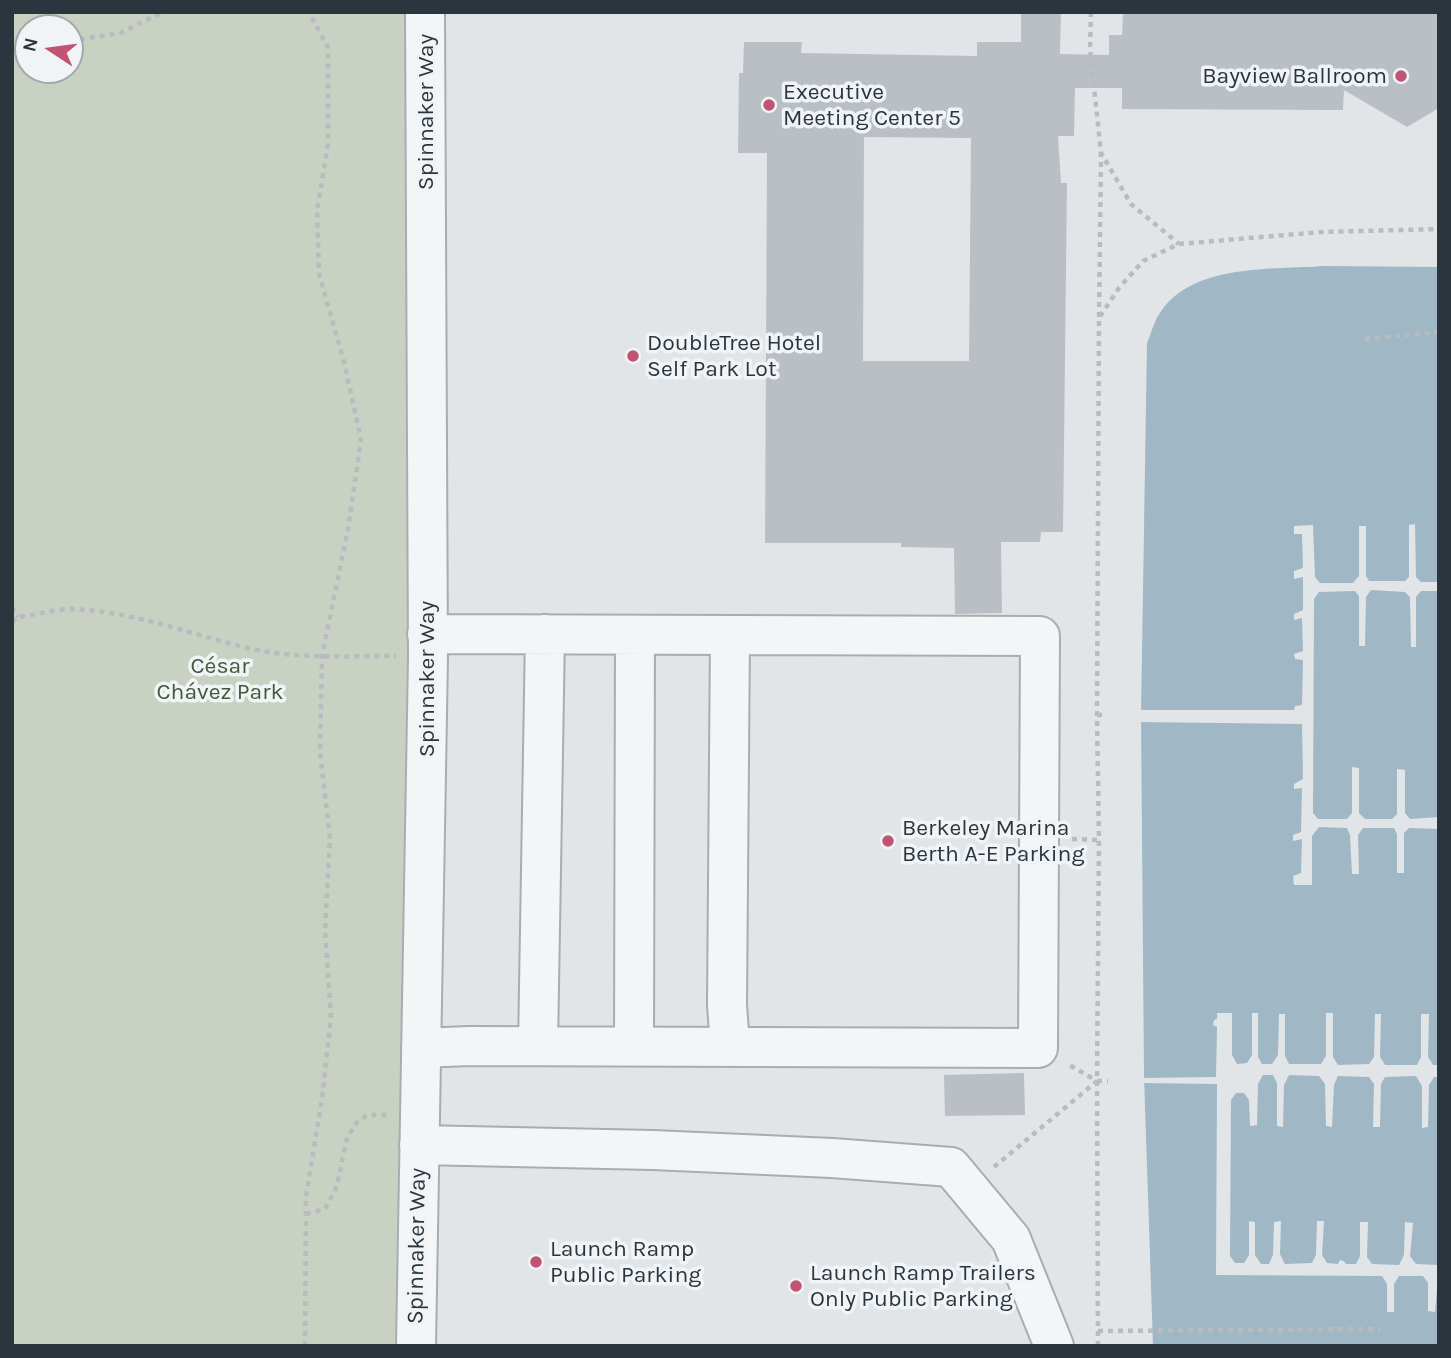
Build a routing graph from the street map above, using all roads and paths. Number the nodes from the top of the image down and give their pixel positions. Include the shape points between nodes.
1 (163, 12) edge
2 (309, 12) edge
3 (425, 12) edge
4 (1091, 12) edge
5 (84, 39) edge
6 (1101, 153) junction
7 (1439, 229) edge
8 (1179, 244) junction
9 (1099, 318) junction
10 (1439, 332) edge
11 (1365, 339) dead end
12 (12, 607) edge
13 (18, 617) junction
14 (12, 622) edge
15 (545, 634) junction
16 (635, 635) junction
17 (730, 635) junction
18 (428, 645) junction
19 (322, 656) junction
20 (1097, 715) junction
21 (1106, 715) dead end
22 (538, 1046) junction
23 (634, 1046) junction
24 (730, 1046) junction
25 (421, 1048) junction
26 (1038, 1048) junction
27 (1108, 1081) dead end
28 (1097, 1082) junction
29 (419, 1130) junction
30 (969, 1187) junction
31 (306, 1214) junction
32 (1380, 1329) dead end
33 (1098, 1331) junction
34 (305, 1346) edge
35 (416, 1346) edge
36 (1054, 1346) edge
37 (1098, 1346) edge

1 - 5 path via 120,33
2 - 19 path via 328,48 328,144 317,211 318,274 344,362 360,440 348,529
3 - 18 street, Spinnaker Way
4 - 6 path via 1090,49
6 - 8 path via 1131,204
6 - 9 path
7 - 8 path via 1321,232
8 - 9 path via 1143,261
9 - 20 path
10 - 11 path
12 - 13 path
13 - 14 path
13 - 19 path via 68,609 107,612 253,649
15 - 16 street
15 - 18 street
15 - 22 street
16 - 17 street
16 - 23 street
17 - 24 street
17 - 26 street via 1040,636
18 - 19 path
18 - 25 street, Spinnaker Way
19 - 31 path via 320,753 330,838 325,930 331,1016
20 - 21 path
20 - 28 path
22 - 23 street
22 - 25 street
23 - 24 street
24 - 26 street
25 - 29 street, Spinnaker Way
26 - 28 path
27 - 28 path
28 - 30 path
28 - 33 path
29 - 30 street via 529,1149 653,1150 951,1167
29 - 31 path via 367,1115 354,1125 346,1142 337,1186 326,1209
29 - 35 street, Spinnaker Way
30 - 36 street via 1011,1239
31 - 34 path
32 - 33 path
33 - 37 path

